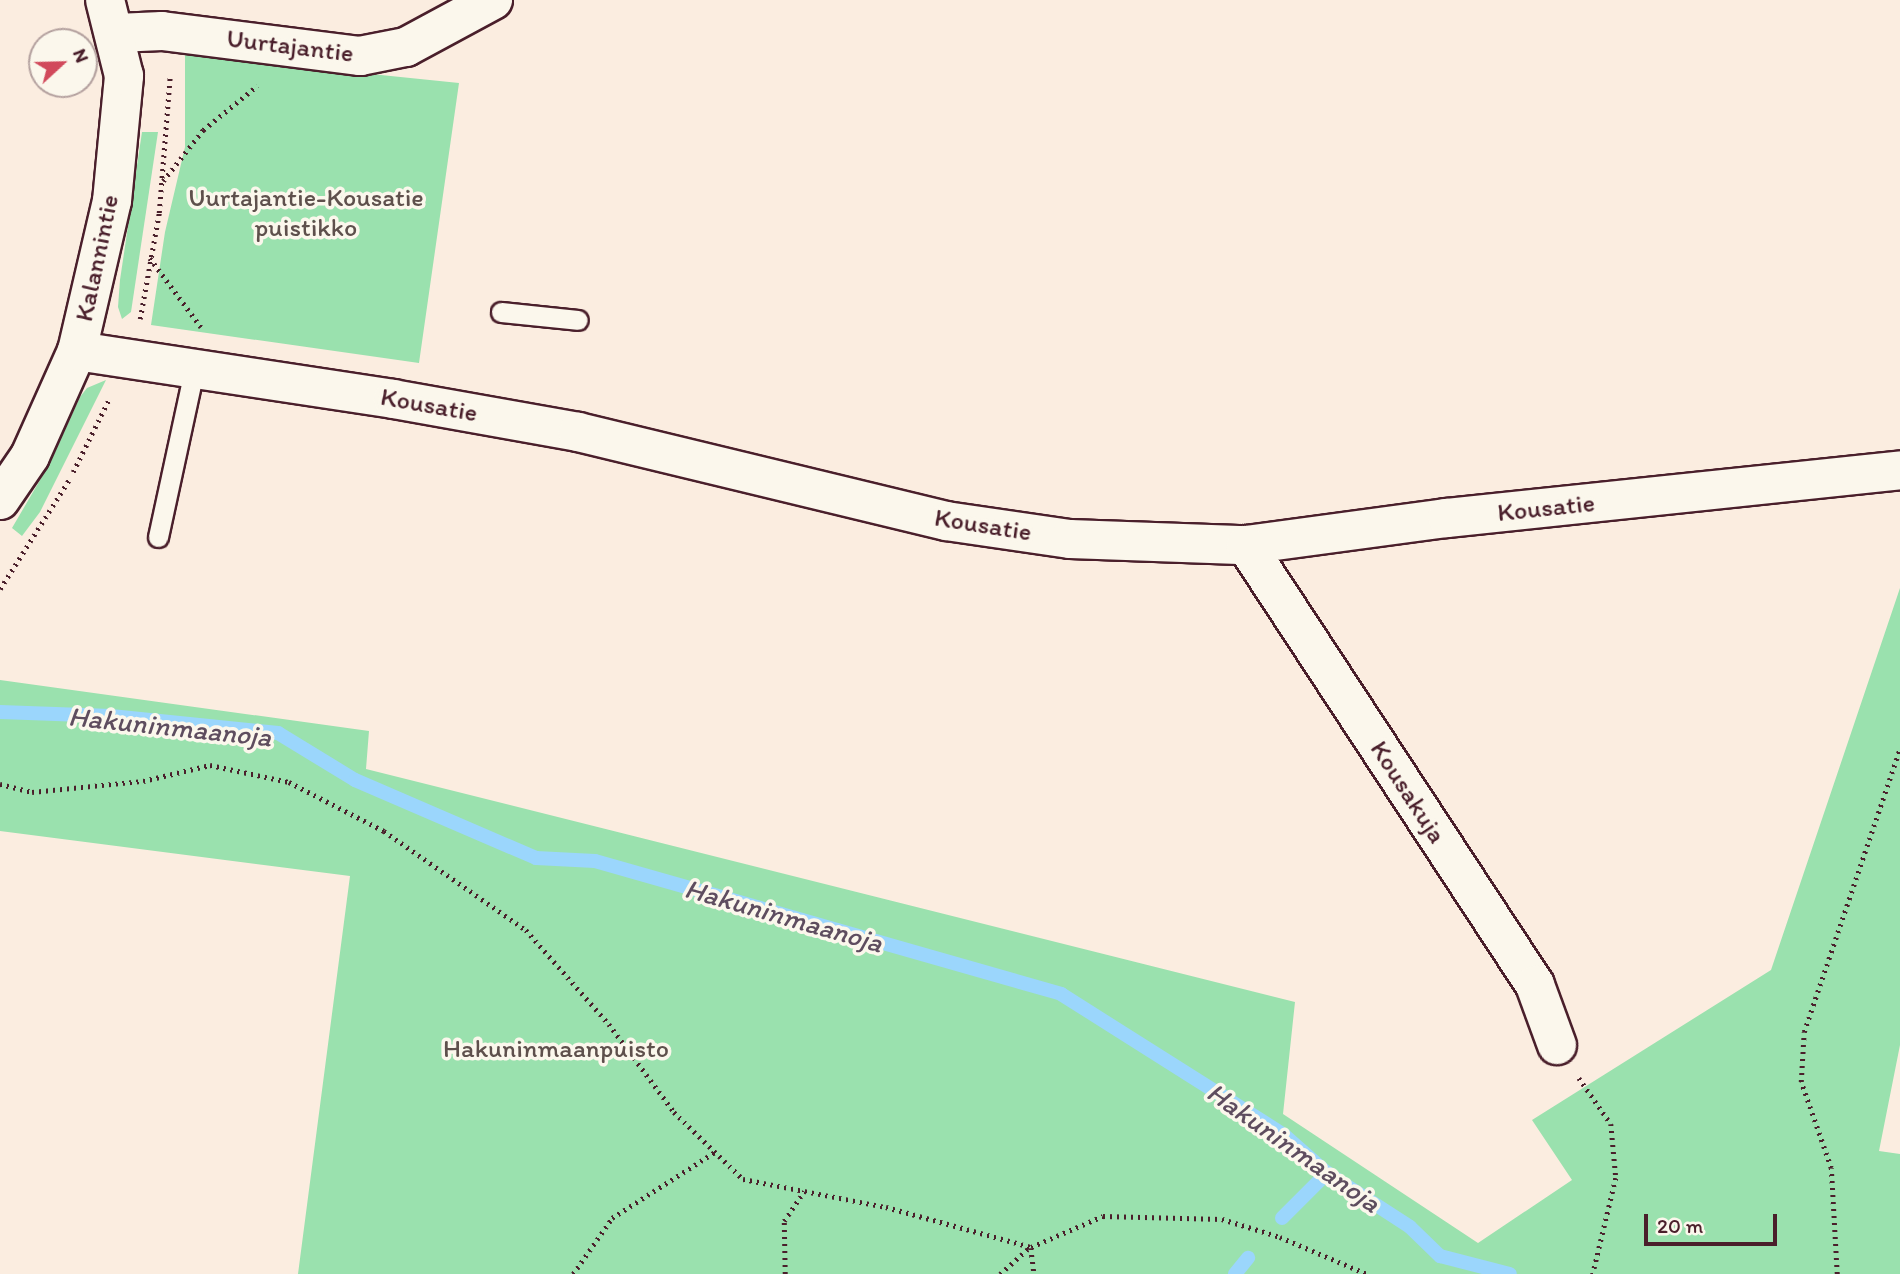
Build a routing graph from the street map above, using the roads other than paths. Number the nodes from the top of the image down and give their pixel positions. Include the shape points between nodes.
1 (493, 0) edge
2 (111, 16) edge
3 (501, 312) dead end
4 (578, 320) dead end
5 (77, 351) junction
6 (202, 354) junction
7 (1900, 470) edge
8 (0, 500) edge
9 (158, 537) dead end
10 (1246, 545) junction
11 (1557, 1045) road end

1 - 2 street, Uurtajantie via 406,47 360,57 162,31
2 - 5 street, Kalannintie via 124,76 112,201
3 - 4 lane
5 - 6 street, Kousatie
5 - 8 street, Kalannintie via 30,457
6 - 9 lane
6 - 10 street, Kousatie via 578,432 946,521 1070,539
7 - 10 street, Kousatie via 1447,518
10 - 11 street, Kousakuja via 1535,985

